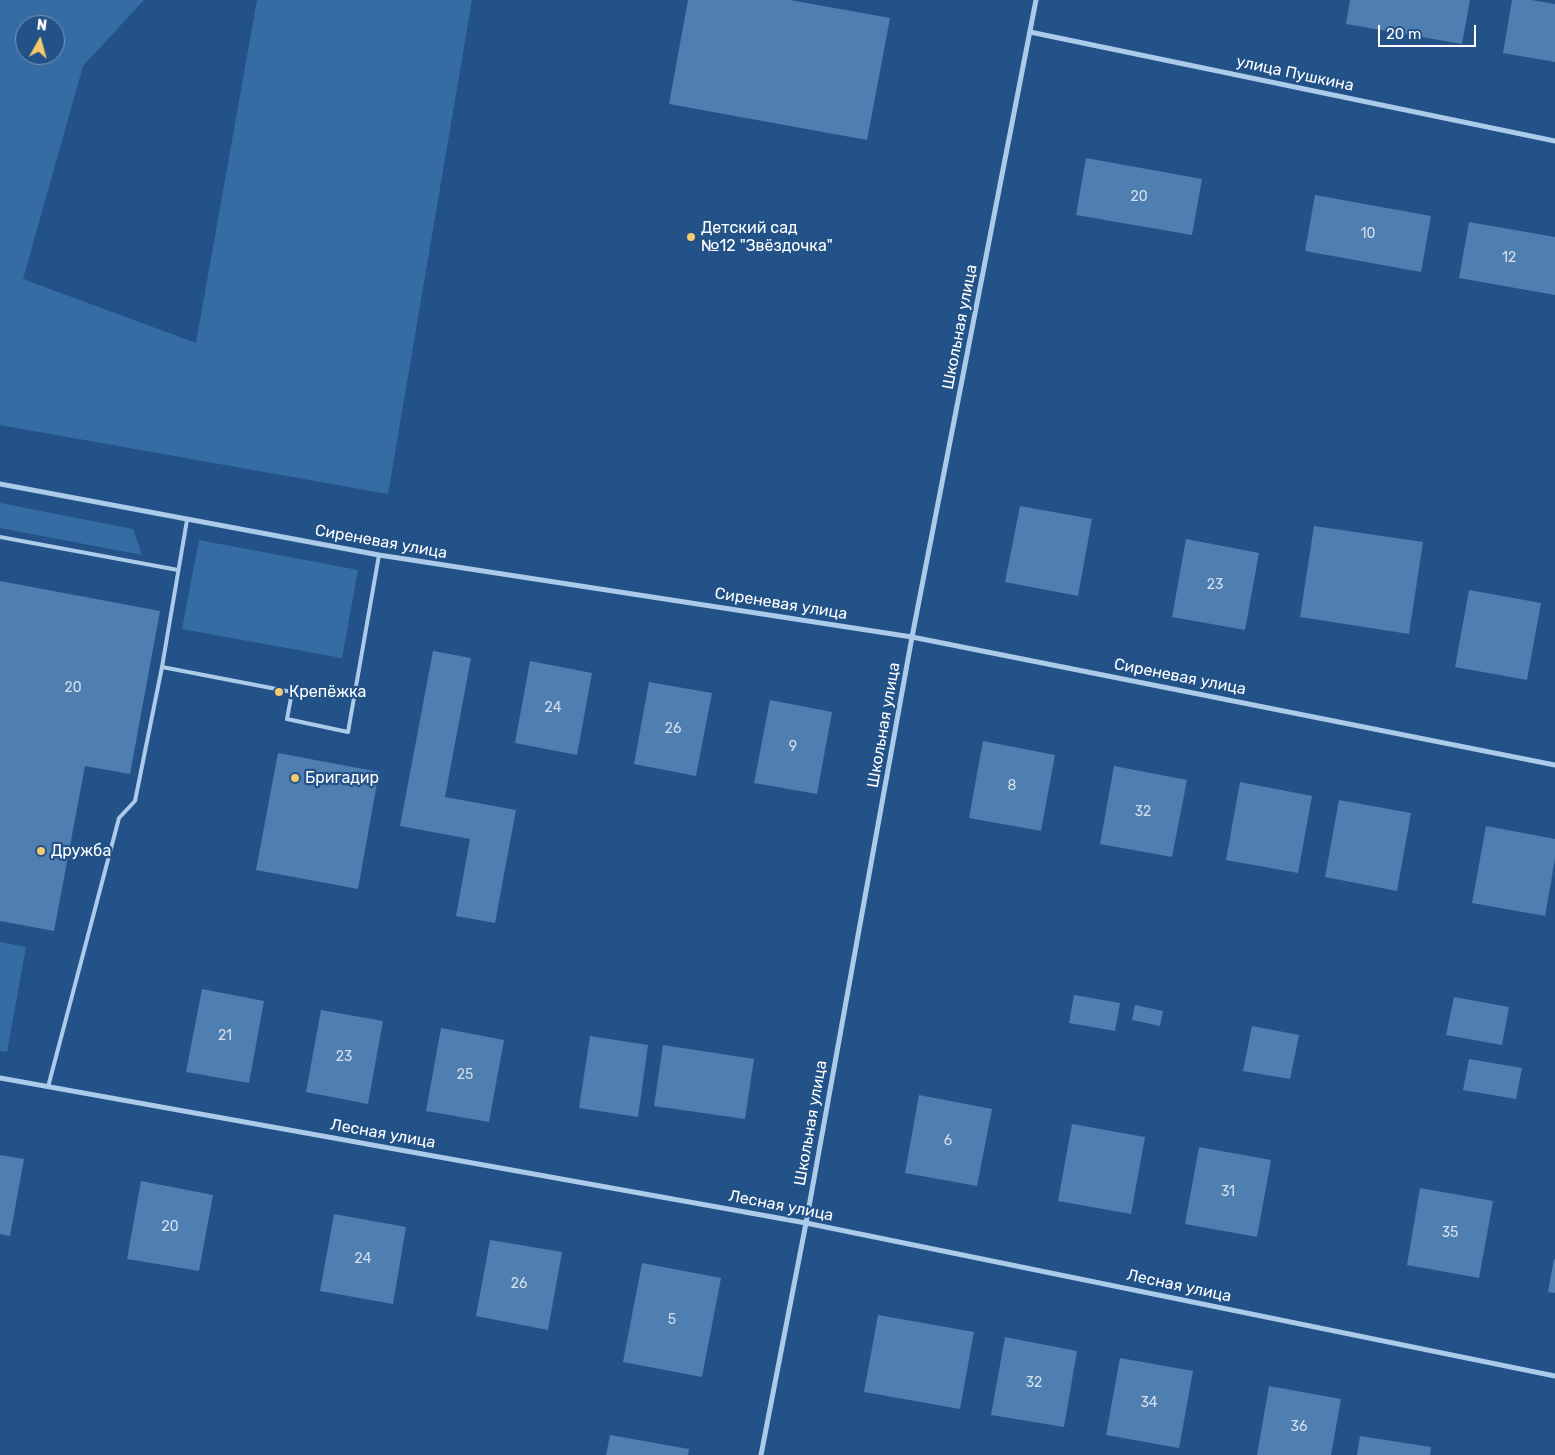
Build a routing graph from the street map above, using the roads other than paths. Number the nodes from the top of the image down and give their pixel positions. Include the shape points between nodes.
1 (1036, 0) edge
2 (1030, 32) junction
3 (1555, 141) edge
4 (0, 484) edge
5 (187, 520) junction
6 (0, 537) edge
7 (379, 555) junction
8 (178, 570) junction
9 (912, 637) junction
10 (162, 667) junction
11 (1555, 765) edge
12 (0, 1078) edge
13 (48, 1086) junction
14 (806, 1223) junction
15 (1555, 1376) edge
16 (761, 1455) edge

1 - 2 street, Школьная улица
2 - 3 street, улица Пушкина
2 - 9 street, Школьная улица
4 - 5 street, Сиреневая улица
5 - 7 street, Сиреневая улица
5 - 8 lane
6 - 8 lane
7 - 9 street, Сиреневая улица
7 - 10 lane via 348,732 287,719 292,692
8 - 10 lane
9 - 11 street, Сиреневая улица
9 - 14 street, Школьная улица
10 - 13 lane via 135,802 119,818
12 - 13 street, Лесная улица
13 - 14 street, Лесная улица
14 - 15 street, Лесная улица
14 - 16 street, Школьная улица

